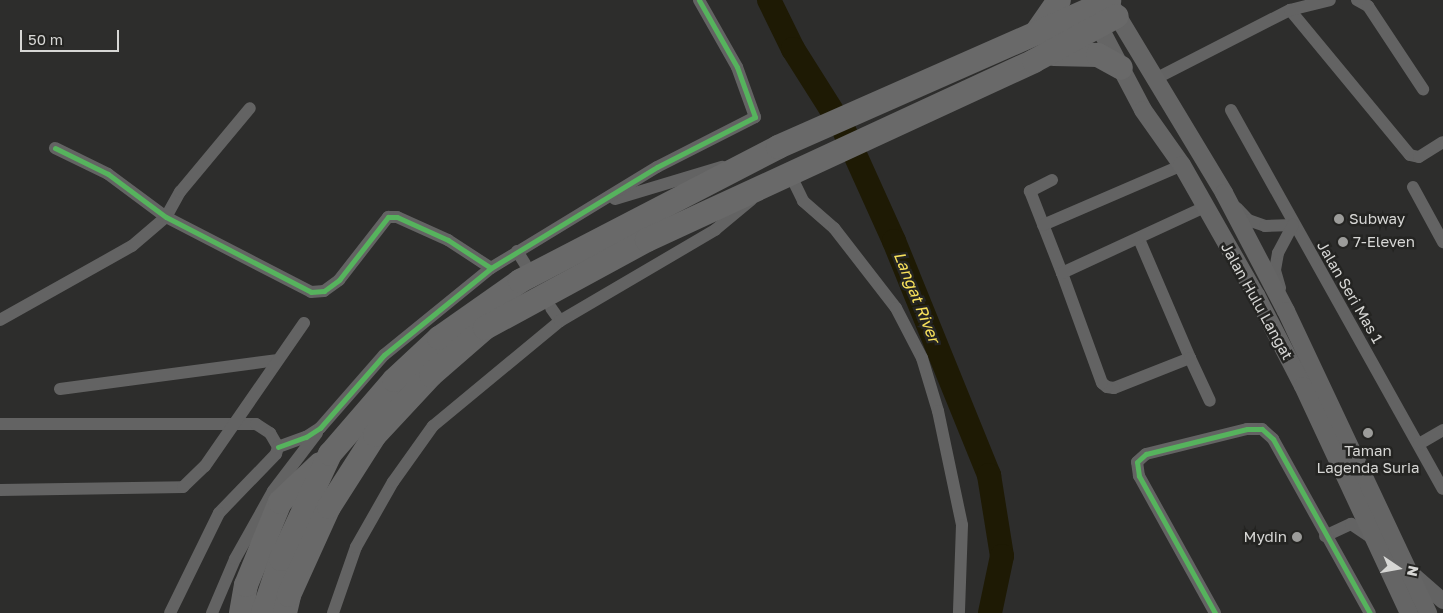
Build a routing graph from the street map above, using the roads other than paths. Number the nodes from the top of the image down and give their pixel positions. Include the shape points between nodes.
1 (699, 0) edge
2 (1059, 0) edge
3 (1330, 0) edge
4 (1357, 0) edge
5 (1101, 9) edge
6 (1290, 10) junction
7 (1040, 44) junction
8 (1121, 68) junction
9 (1153, 80) junction
10 (1423, 90) dead end
11 (250, 108) dead end
12 (1230, 110) dead end
13 (1443, 142) edge
14 (56, 148) dead end
15 (754, 160) junction
16 (1182, 165) junction
17 (789, 175) junction
18 (1052, 180) dead end
19 (1413, 187) dead end
20 (1224, 193) junction
21 (1205, 207) junction
22 (589, 208) junction
23 (166, 217) junction
24 (1043, 225) junction
25 (1293, 225) junction
26 (1139, 239) junction
27 (1443, 242) edge
28 (517, 251) junction
29 (525, 264) dead end
30 (491, 268) junction
31 (1062, 273) junction
32 (551, 308) dead end
33 (1286, 311) junction
34 (0, 320) edge
35 (560, 321) junction
36 (304, 323) dead end
37 (1190, 358) junction
38 (276, 360) junction
39 (354, 386) junction
40 (60, 389) dead end
41 (1210, 401) dead end
42 (0, 424) edge
43 (235, 424) junction
44 (1443, 430) edge
45 (1419, 444) junction
46 (278, 447) junction
47 (330, 454) junction
48 (1443, 489) edge
49 (0, 490) edge
50 (1325, 536) junction
51 (1375, 541) junction
52 (1410, 572) junction
53 (1443, 601) edge
54 (170, 613) edge
55 (212, 613) edge
56 (241, 613) edge
57 (263, 613) edge
58 (285, 613) edge
59 (333, 613) edge
60 (959, 613) edge
61 (1215, 613) edge
62 (1370, 613) edge
63 (1409, 613) edge
64 (1428, 613) edge

1 - 22 street via 737,67 755,117 657,167
2 - 7 highway
3 - 6 street
4 - 10 street via 1368,6
5 - 7 highway
5 - 8 main road, Jalan Hulu Langat
5 - 9 main road, Jalan Hulu Langat
6 - 9 street
6 - 13 street via 1410,155 1419,157
7 - 8 highway via 1098,55
7 - 15 highway via 889,96
7 - 17 highway via 899,124
8 - 16 main road, Jalan Hulu Langat via 1143,110
9 - 20 main road, Jalan Hulu Langat
11 - 23 street via 180,192
12 - 25 street, Jalan Seri Mas 1
14 - 23 street via 108,174
15 - 22 street via 668,180
15 - 47 highway via 520,281 439,338 394,380
16 - 21 main road, Jalan Hulu Langat
16 - 24 street
17 - 35 street via 715,230
17 - 58 highway via 539,296 485,328 431,375 375,435 329,507 289,595
17 - 60 street via 803,201 834,228 896,308 922,358 938,411 962,525
18 - 24 street via 1030,191
19 - 27 street
20 - 25 street via 1248,220 1265,226
20 - 33 main road, Jalan Hulu Langat
21 - 26 street
21 - 51 main road, Jalan Hulu Langat via 1303,386
22 - 28 street
23 - 30 street via 311,292 324,291 345,275 388,217 397,217 448,240
23 - 34 street via 132,246
24 - 31 street
25 - 33 street via 1278,253 1275,270
25 - 45 street, Jalan Seri Mas 1
26 - 31 street
26 - 37 street
28 - 29 street
28 - 30 street
30 - 39 street via 420,324
31 - 37 street via 1102,383 1107,387 1114,388
32 - 35 street
33 - 52 main road, Jalan Hulu Langat
35 - 59 street via 433,426 393,482 356,547
36 - 38 street
37 - 41 street
38 - 40 street
38 - 43 street
39 - 46 street via 320,428
39 - 55 street via 273,491 231,566
42 - 43 street
43 - 46 street via 265,428
43 - 49 street via 196,478 182,487
44 - 45 street
45 - 48 street, Jalan Seri Mas 1
46 - 54 street via 273,459 233,494 219,512
47 - 56 highway via 280,502 246,585
47 - 57 highway via 281,559
50 - 51 street via 1351,524
50 - 61 street via 1273,439 1262,429 1247,429 1146,454 1137,462 1139,476
50 - 62 street
51 - 63 main road, Jalan Hulu Langat
52 - 53 street
52 - 64 main road, Jalan Hulu Langat

